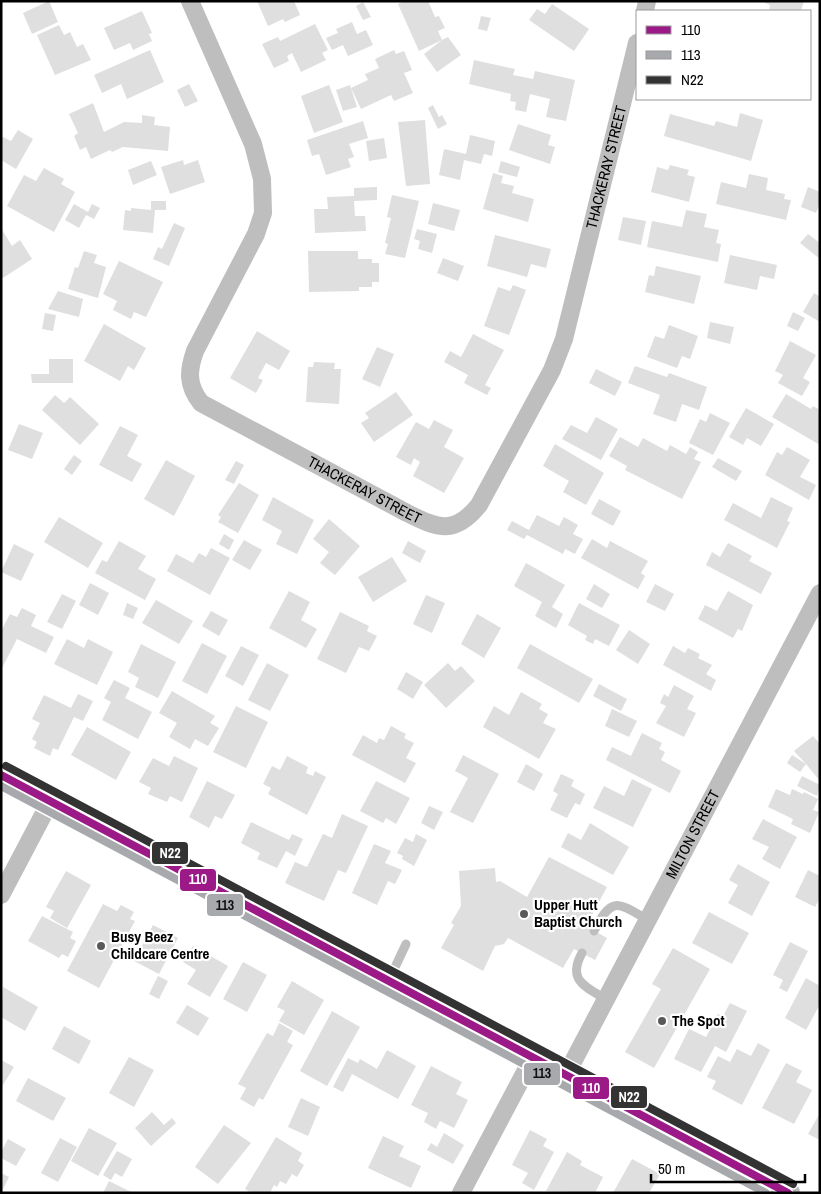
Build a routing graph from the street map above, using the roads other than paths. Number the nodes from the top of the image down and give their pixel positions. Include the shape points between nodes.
1 (190, 1) edge
2 (636, 47) edge
3 (820, 594) edge
4 (1, 776) edge
5 (50, 802) junction
6 (1, 895) edge
7 (648, 920) junction
8 (594, 931) dead end
9 (406, 944) dead end
10 (582, 953) dead end
11 (389, 980) junction
12 (606, 999) junction
13 (533, 1057) junction
14 (566, 1074) junction
15 (461, 1193) edge
16 (788, 1193) edge

1 - 2 street, THACKERAY STREET via 253,144 262,178 263,212 256,234 195,350 189,368 194,393 201,403 407,513 438,526 448,527 464,521 479,505 552,370 564,339
3 - 7 street, MILTON STREET
4 - 5 main road
5 - 6 street
5 - 11 main road
7 - 8 lane via 616,905 604,912
7 - 12 street, MILTON STREET
9 - 11 lane
10 - 12 lane via 576,964 576,976 584,986
11 - 13 main road
12 - 14 street, MILTON STREET
13 - 14 main road
13 - 15 street
14 - 16 main road

